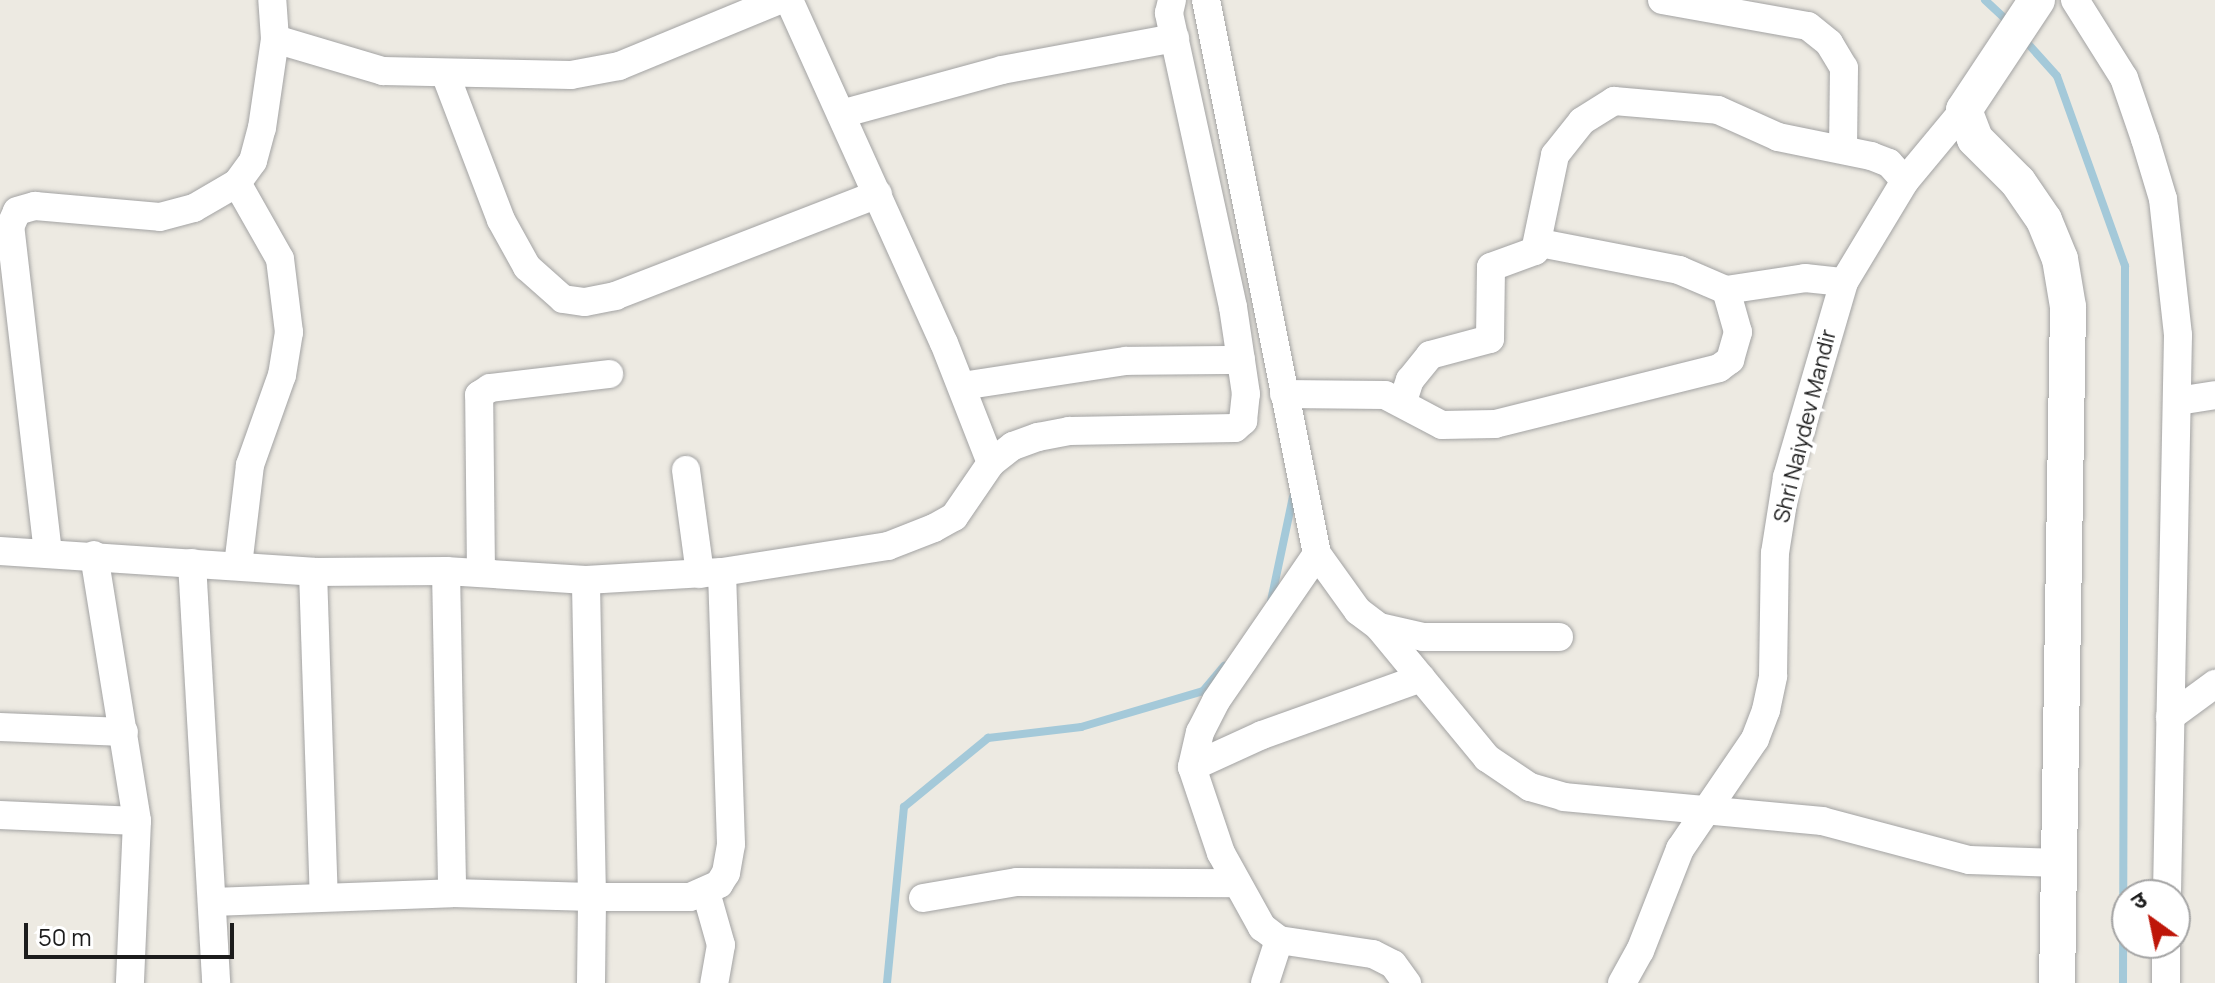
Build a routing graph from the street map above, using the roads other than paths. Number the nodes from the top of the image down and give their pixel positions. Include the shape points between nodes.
1 (272, 0) edge
2 (779, 0) edge
3 (789, 0) edge
4 (1172, 0) edge
5 (1206, 0) edge
6 (1662, 0) edge
7 (2037, 0) edge
8 (2075, 0) edge
9 (1175, 38) junction
10 (275, 39) junction
11 (446, 76) junction
12 (1964, 110) junction
13 (841, 114) junction
14 (1843, 148) junction
15 (1905, 181) junction
16 (237, 183) junction
17 (878, 194) junction
18 (1540, 243) junction
19 (1844, 282) junction
20 (1726, 290) junction
21 (1268, 294) junction
22 (1233, 307) junction
23 (1241, 360) junction
24 (609, 374) dead end
25 (962, 386) junction
26 (1284, 394) junction
27 (2215, 395) edge
28 (1403, 401) junction
29 (2178, 401) junction
30 (991, 463) junction
31 (686, 470) dead end
32 (0, 551) edge
33 (48, 553) junction
34 (1317, 554) junction
35 (94, 555) junction
36 (192, 563) junction
37 (238, 565) junction
38 (446, 571) junction
39 (313, 572) junction
40 (481, 573) junction
41 (711, 573) junction
42 (586, 580) junction
43 (1379, 627) junction
44 (1559, 637) dead end
45 (1421, 678) junction
46 (2215, 684) edge
47 (2170, 717) junction
48 (0, 727) edge
49 (124, 732) junction
50 (1192, 767) junction
51 (1700, 812) junction
52 (0, 815) edge
53 (137, 821) junction
54 (2059, 863) junction
55 (2167, 879) edge
56 (1236, 883) junction
57 (706, 892) junction
58 (452, 893) junction
59 (324, 897) junction
60 (592, 897) junction
61 (923, 898) dead end
62 (212, 902) junction
63 (1279, 940) junction
64 (2166, 959) edge
65 (130, 983) edge
66 (216, 983) edge
67 (591, 983) edge
68 (714, 983) edge
69 (1265, 983) edge
70 (1407, 983) edge
71 (1622, 983) edge
72 (2057, 983) edge
73 (2166, 983) edge

1 - 10 street
2 - 11 street via 619,66 557,76
3 - 13 street
4 - 9 street via 1169,13
5 - 21 street
6 - 14 street via 1808,26 1829,43 1844,68
7 - 12 street
8 - 29 street via 2124,78 2163,199 2178,335
9 - 13 street via 1002,70
9 - 22 street
10 - 11 street via 372,69
10 - 16 street via 253,161
11 - 17 street via 501,220 527,267 563,299 585,302 615,296
12 - 15 street, Shri Naiydev Mandir
12 - 54 street via 1975,139 2018,182 2044,220 2060,259 2068,307
13 - 17 street
14 - 15 street via 1889,163
14 - 18 street via 1778,137 1718,110 1614,101 1582,121 1555,155
15 - 19 street, Shri Naiydev Mandir
16 - 33 street via 194,208 160,217 35,206 17,211 10,227
16 - 37 street via 280,259 289,332 282,375 250,465
17 - 25 street
18 - 20 street via 1679,270
18 - 28 street via 1522,258 1491,267 1490,339 1430,355 1410,380
19 - 20 street via 1805,278
19 - 51 street, Shri Naiydev Mandir via 1787,477 1775,553 1773,676 1766,710 1755,739
20 - 28 street via 1738,332 1730,360 1719,368 1467,428 1442,425
21 - 22 street
21 - 26 street
22 - 23 street
23 - 25 street via 1126,361
23 - 30 street via 1246,408 1235,428 1069,431 1013,446
24 - 40 street via 490,388 479,395
25 - 30 street
26 - 28 street via 1370,394
26 - 34 street
27 - 29 street
29 - 47 street
30 - 41 street via 954,517 934,528 888,546
31 - 41 street
32 - 33 street
33 - 35 street
34 - 43 street via 1358,611
34 - 50 street via 1216,701 1200,732
35 - 36 street
35 - 49 street
36 - 37 street
36 - 62 street
37 - 39 street
38 - 39 street
38 - 40 street
38 - 58 street
39 - 59 street
40 - 42 street
41 - 42 street
41 - 57 street via 731,844 726,873
42 - 60 street
43 - 44 street via 1423,637
43 - 45 street
45 - 50 street via 1262,735
45 - 51 street via 1487,758 1530,787 1564,797
46 - 47 street
47 - 55 street
48 - 49 street
49 - 53 street
50 - 56 street via 1203,810
51 - 54 street via 1822,821 1969,860
51 - 71 street, Shri Naiydev Mandir
52 - 53 street
53 - 65 street
54 - 72 street
56 - 61 street via 1017,882
56 - 63 street via 1262,927
57 - 60 street
57 - 68 street via 721,945
58 - 59 street
58 - 60 street
59 - 62 street
60 - 67 street
62 - 66 street
63 - 69 street
63 - 70 street via 1373,954 1393,964
64 - 73 street

